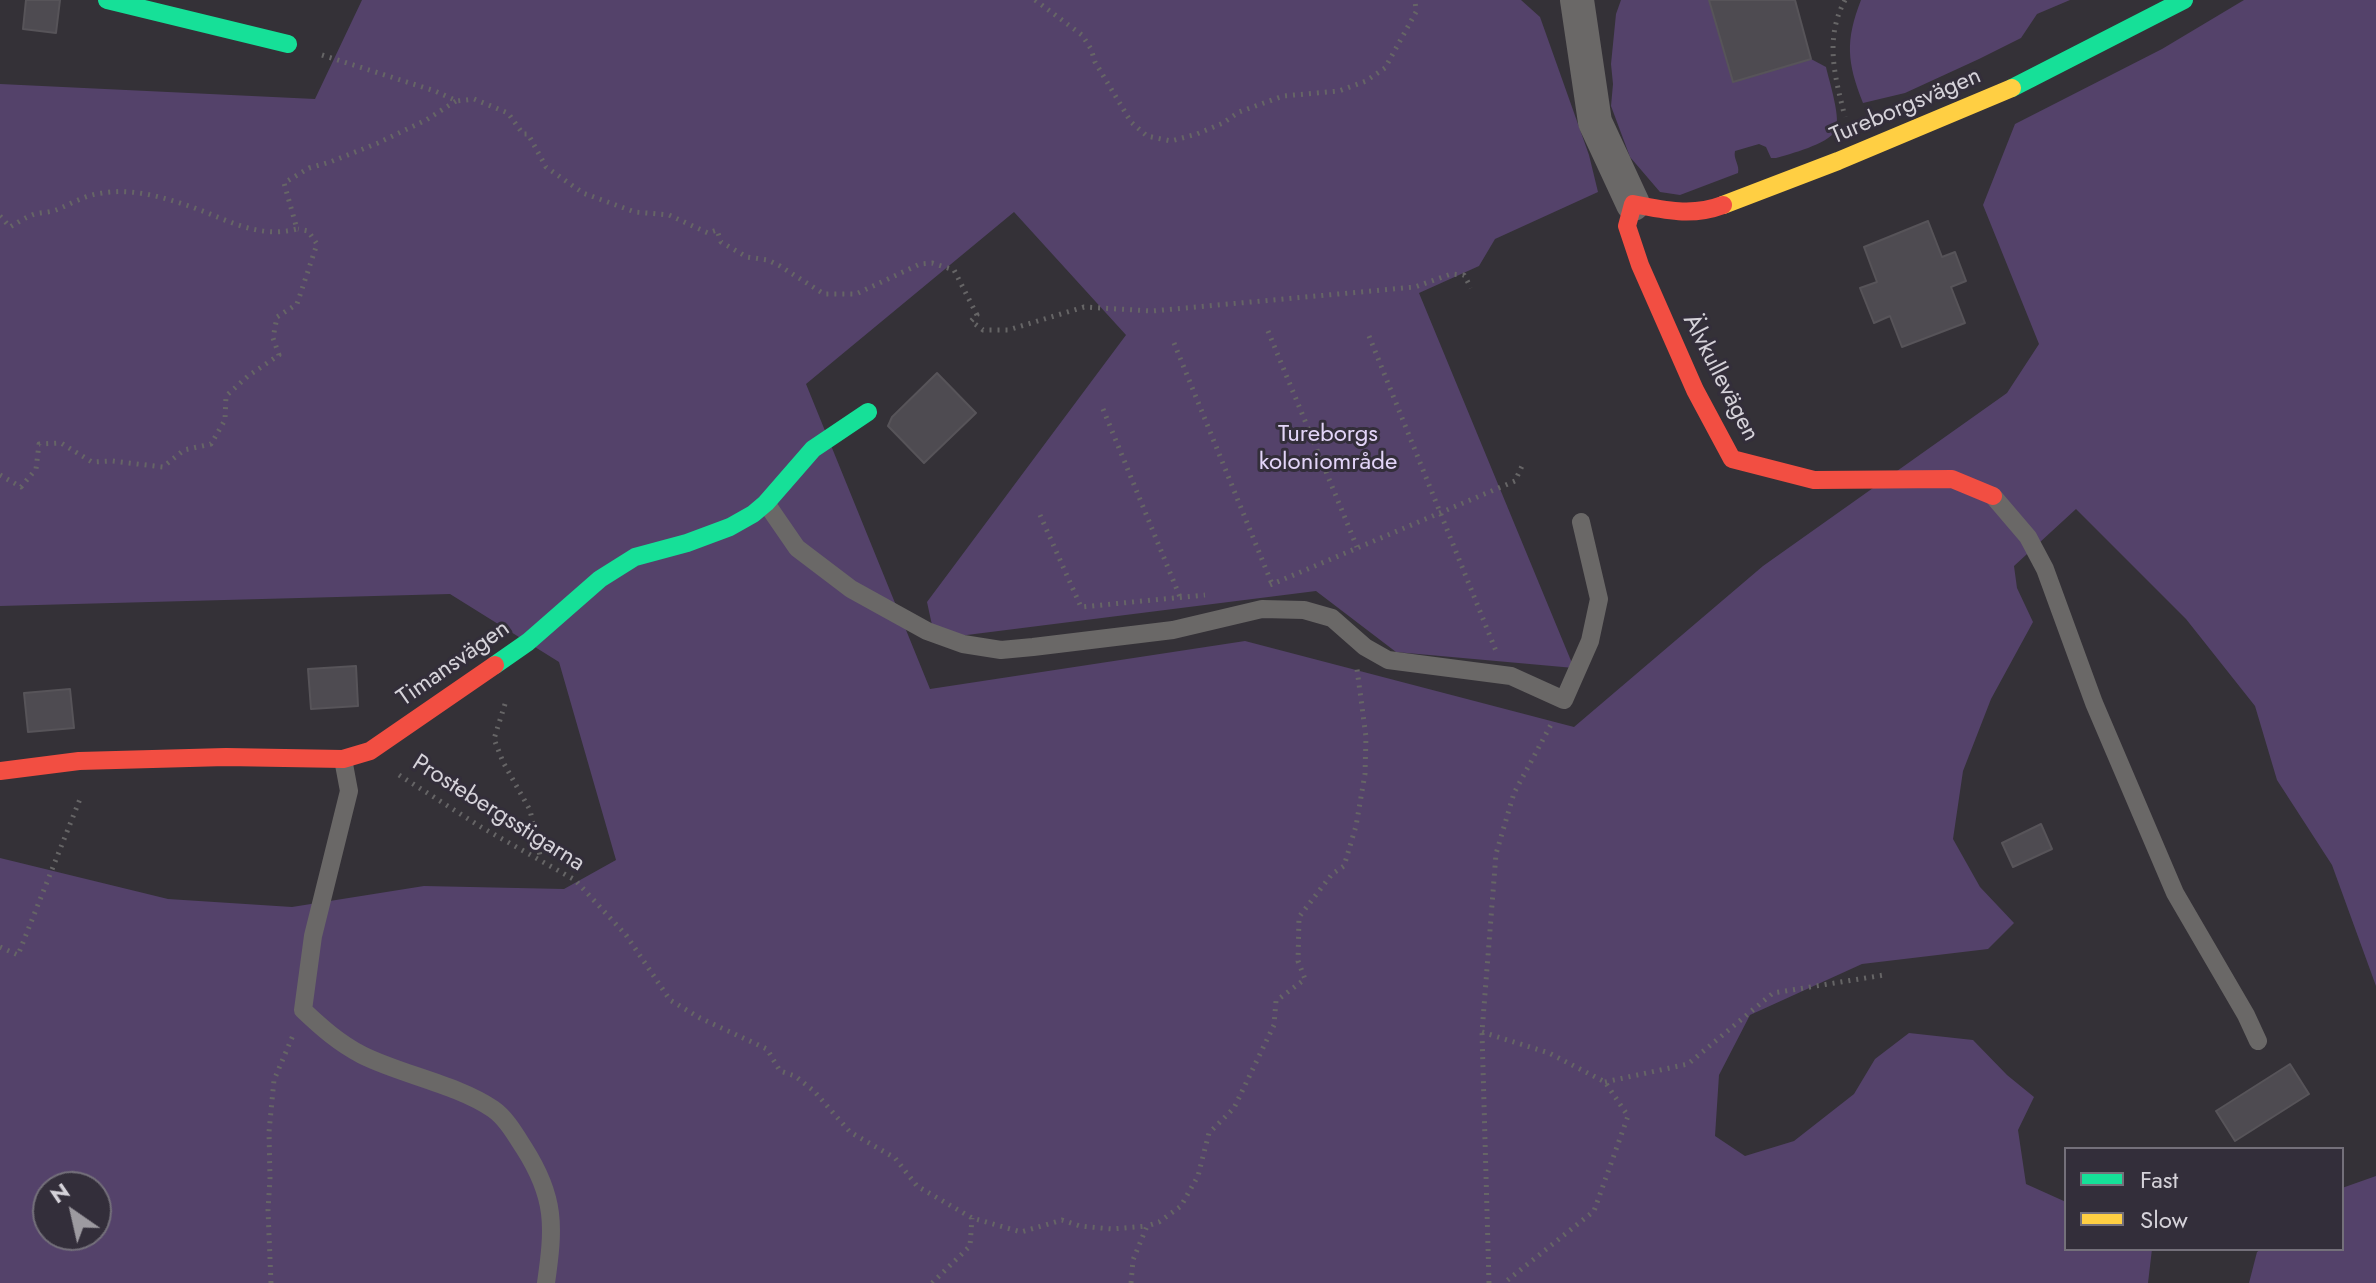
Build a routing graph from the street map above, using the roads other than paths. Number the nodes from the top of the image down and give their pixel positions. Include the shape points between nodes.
1 (107, 0) edge
2 (1577, 0) edge
3 (2184, 0) edge
4 (288, 44) road end
5 (1633, 204) junction
6 (868, 412) dead end
7 (1993, 496) joint
8 (766, 503) junction
9 (1581, 522) dead end
10 (343, 759) junction
11 (0, 771) edge
12 (2258, 1041) dead end
13 (546, 1283) edge

1 - 4 street
2 - 5 street via 1595,122
3 - 5 street, Tureborgsvägen via 2021,84 1705,212
5 - 7 street, Älvkullevägen via 1627,226 1640,265 1688,376 1732,459 1814,480 1952,479
6 - 8 street, Timansvägen via 813,449
7 - 12 lane via 2028,537 2045,569 2094,703 2175,893
8 - 9 lane via 797,548 851,589 927,631 963,644 1001,650 1033,647 1173,630 1262,609 1304,610 1332,618 1388,660 1511,676 1564,700 1590,641 1599,599
8 - 10 street, Timansvägen via 730,527 635,557 600,579 501,661 370,751
10 - 11 street, Timansvägen via 79,761
10 - 13 lane via 349,791 313,936 303,1010 363,1056 484,1105 512,1129 540,1175 552,1212

